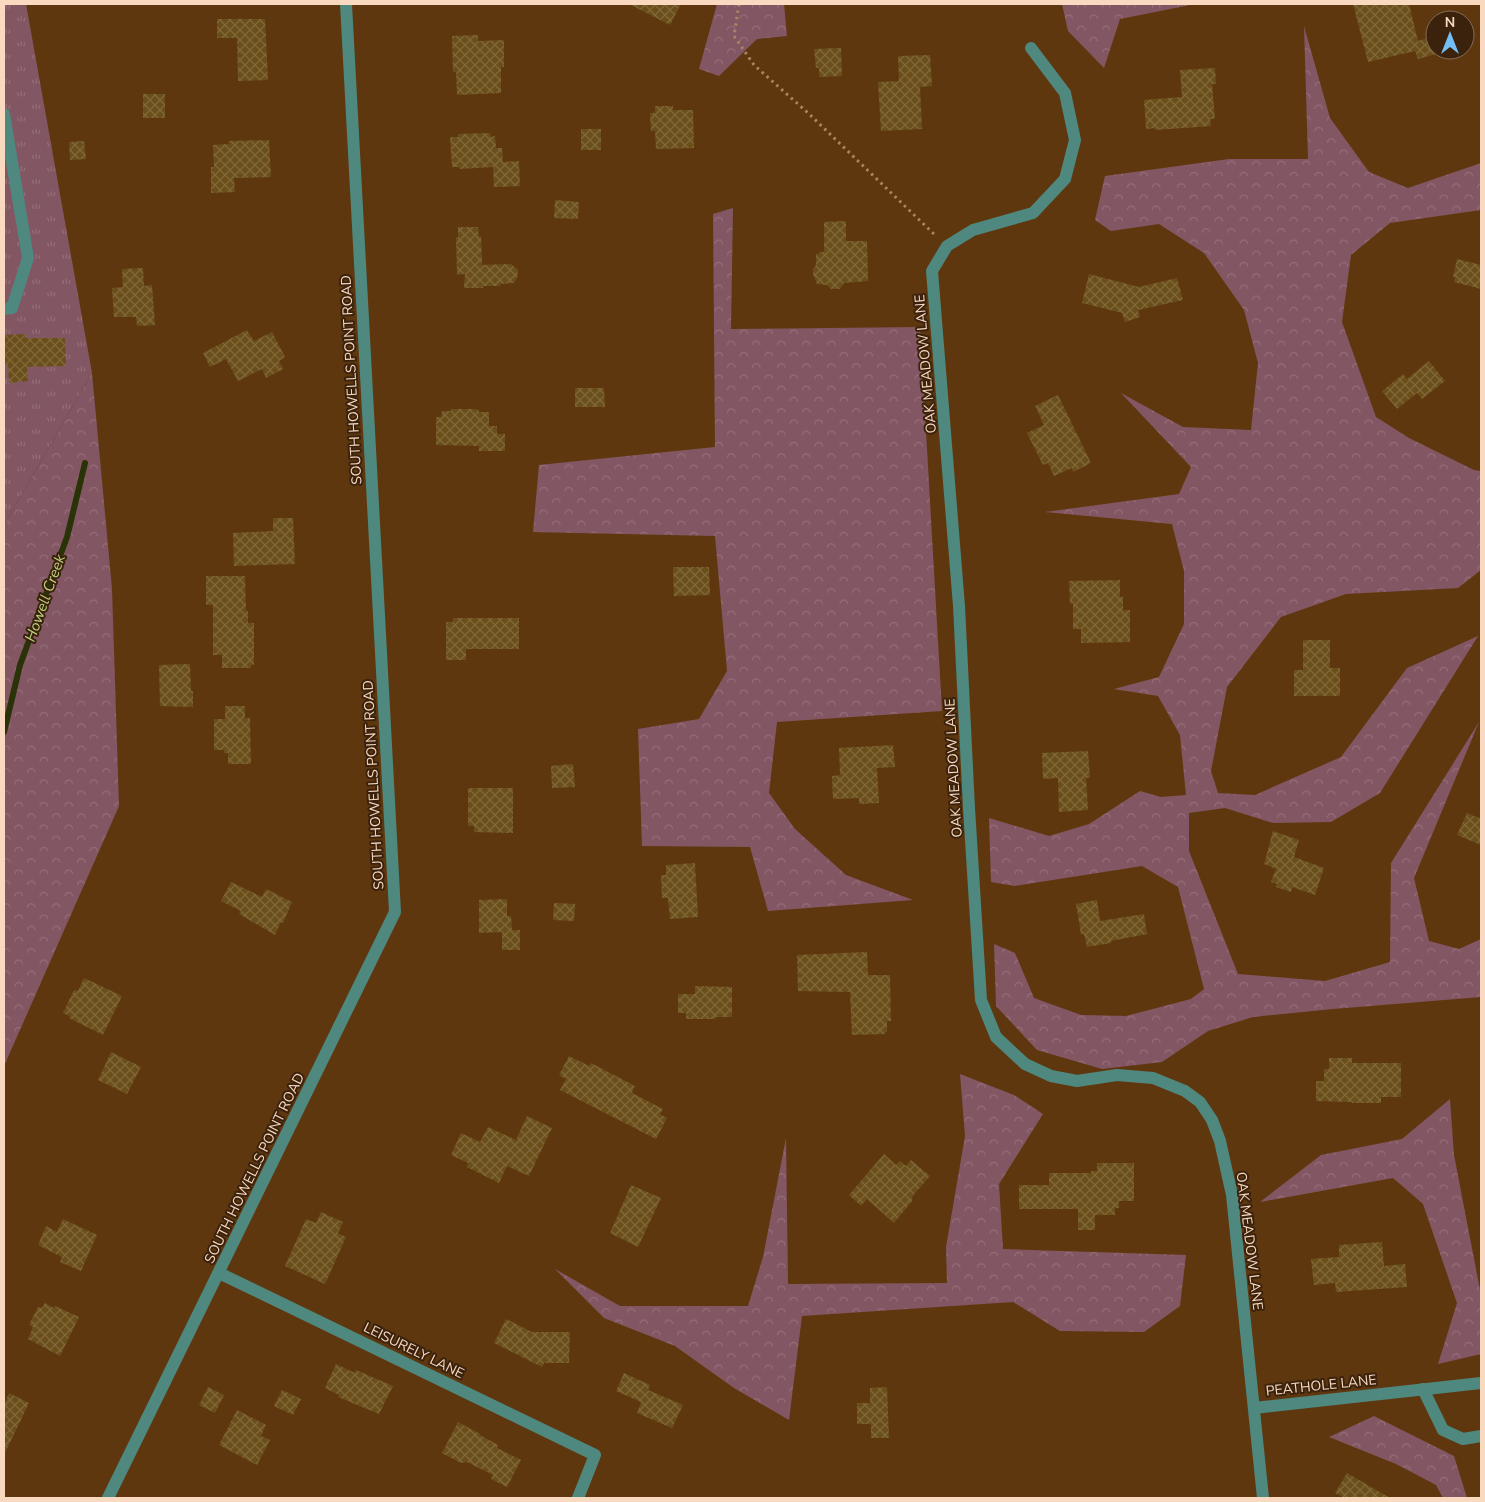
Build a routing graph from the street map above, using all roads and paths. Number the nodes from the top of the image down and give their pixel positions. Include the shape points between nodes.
1 (346, 4) edge
2 (739, 4) edge
3 (1031, 48) dead end
4 (4, 114) edge
5 (947, 246) junction
6 (4, 309) edge
7 (219, 1273) junction
8 (1481, 1383) edge
9 (1423, 1389) junction
10 (1254, 1408) junction
11 (1481, 1436) edge
12 (108, 1498) edge
13 (578, 1498) edge
14 (1263, 1498) edge

1 - 7 street, SOUTH HOWELLS POINT ROAD via 395,912
2 - 5 path via 734,36 754,65
3 - 5 street, OAK MEADOW LANE via 1065,93 1075,140 1065,179 1033,213 973,230
4 - 6 street via 28,258 12,308
5 - 10 street, OAK MEADOW LANE via 932,271 960,606 981,1000 996,1036 1025,1064 1051,1076 1077,1081 1117,1075 1153,1078 1185,1091 1200,1102 1220,1141 1232,1195
7 - 12 street, SOUTH HOWELLS POINT ROAD
7 - 13 street, LEISURELY LANE via 596,1455
8 - 9 street, PEATHOLE LANE
9 - 10 street, PEATHOLE LANE
9 - 11 street via 1443,1430 1463,1439
10 - 14 street, PEATHOLE LANE

